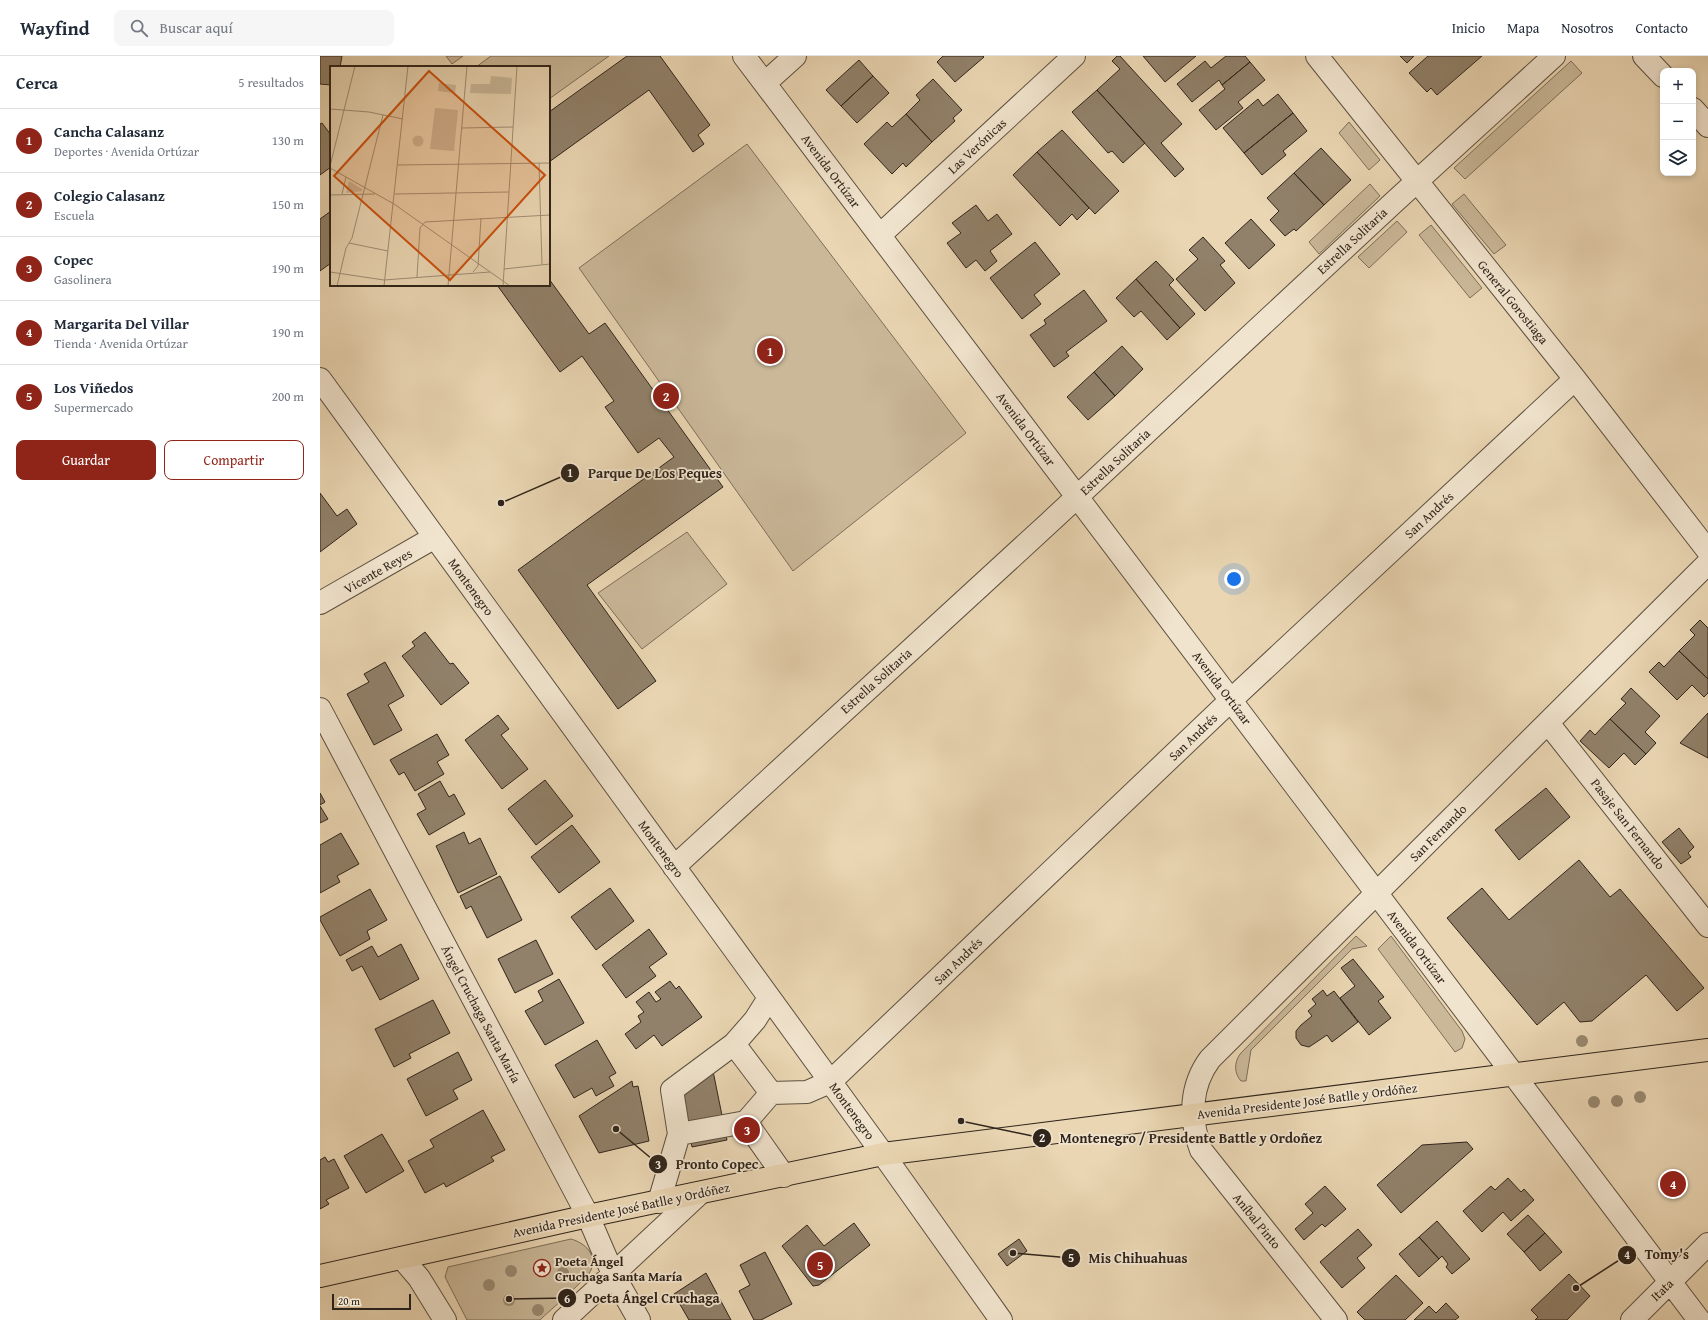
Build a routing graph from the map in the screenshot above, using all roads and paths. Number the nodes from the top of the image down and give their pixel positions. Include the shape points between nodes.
1 (744, 56) edge
2 (795, 56) edge
3 (1074, 56) edge
4 (1317, 56) edge
5 (1554, 56) edge
6 (1644, 56) edge
7 (1660, 73) edge
8 (764, 83) junction
9 (1696, 112) edge
10 (1708, 126) edge
11 (1417, 181) junction
12 (880, 235) junction
13 (320, 379) edge
14 (1575, 379) junction
15 (1077, 497) junction
16 (435, 537) junction
17 (1708, 551) edge
18 (1708, 563) edge
19 (320, 603) edge
20 (1231, 700) junction
21 (320, 709) edge
22 (1548, 723) junction
23 (674, 866) junction
24 (1377, 894) junction
25 (1708, 926) edge
26 (770, 998) junction
27 (734, 1044) junction
28 (1708, 1050) edge
29 (1513, 1074) junction
30 (830, 1082) junction
31 (771, 1093) junction
32 (1194, 1116) junction
33 (746, 1122) junction
34 (679, 1134) junction
35 (883, 1154) junction
36 (784, 1176) junction
37 (699, 1194) junction
38 (659, 1202) junction
39 (588, 1216) junction
40 (1708, 1244) edge
41 (402, 1258) junction
42 (613, 1274) junction
43 (320, 1276) edge
44 (1670, 1282) junction
45 (445, 1320) edge
46 (564, 1320) edge
47 (639, 1320) edge
48 (1001, 1320) edge
49 (1336, 1320) edge
50 (1632, 1320) edge
51 (1699, 1320) edge

1 - 8 street, Avenida Ortúzar
2 - 8 street
3 - 12 street, Las Verónicas
4 - 11 street, General Gorostiaga
5 - 11 street, Estrella Solitaria
6 - 7 street
8 - 12 street, Avenida Ortúzar
9 - 10 street
11 - 14 street, General Gorostiaga
11 - 15 street, Estrella Solitaria
12 - 15 street, Avenida Ortúzar
13 - 16 street, Montenegro
14 - 17 street, General Gorostiaga
14 - 20 street, San Andrés
15 - 20 street, Avenida Ortúzar
15 - 23 street, Estrella Solitaria
16 - 19 street, Vicente Reyes
16 - 23 street, Montenegro
18 - 22 street, San Fernando
20 - 24 street, Avenida Ortúzar
20 - 30 street, San Andrés
21 - 39 street, Ángel Cruchaga Santa María
22 - 24 street, San Fernando
22 - 25 street, Pasaje San Fernando
23 - 26 street, Montenegro
24 - 29 street, Avenida Ortúzar
24 - 32 street, San Fernando via 1210,1059 1194,1089
26 - 27 street
26 - 30 street, Montenegro
27 - 31 street
27 - 34 street via 672,1090
28 - 29 main road, Avenida Presidente José Batlle y Ordóñez
29 - 32 main road, Avenida Presidente José Batlle y Ordóñez
29 - 44 street, Avenida Ortúzar
30 - 31 street via 807,1092
30 - 35 street, Montenegro
31 - 33 street
32 - 35 main road, Avenida Presidente José Batlle y Ordóñez
32 - 49 street, Aníbal Pinto via 1201,1150
33 - 34 street
33 - 36 street
34 - 38 street
35 - 36 main road, Avenida Presidente José Batlle y Ordóñez
35 - 48 street, Montenegro
36 - 37 main road, Avenida Presidente José Batlle y Ordóñez
37 - 38 main road, Avenida Presidente José Batlle y Ordóñez
37 - 42 street
38 - 39 main road, Avenida Presidente José Batlle y Ordóñez
39 - 41 main road, Avenida Presidente José Batlle y Ordóñez
39 - 42 street, Ángel Cruchaga Santa María
40 - 44 street, Itata
41 - 43 main road, Avenida Presidente José Batlle y Ordóñez
41 - 45 street via 419,1278
42 - 46 street
42 - 47 street, Ángel Cruchaga Santa María
44 - 50 street, Itata
44 - 51 street, Avenida Ortúzar

